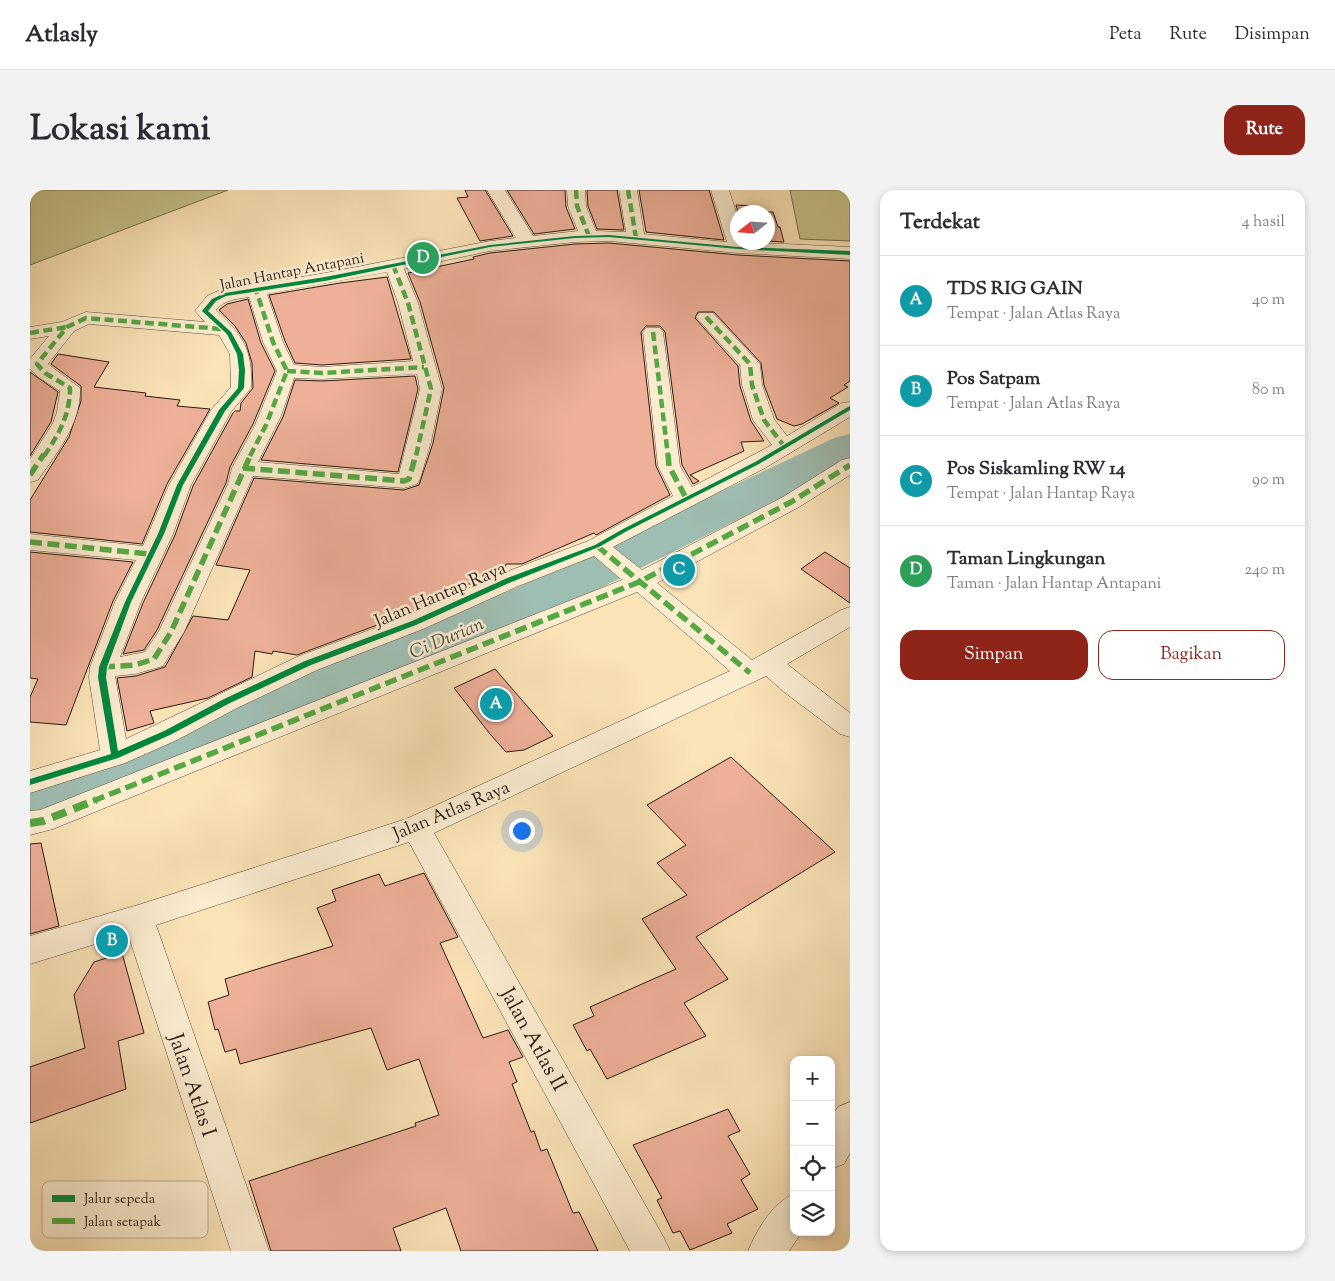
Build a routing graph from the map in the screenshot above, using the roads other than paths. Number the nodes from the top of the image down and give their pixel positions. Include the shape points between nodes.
1 (496, 190) edge
2 (576, 190) edge
3 (628, 190) edge
4 (720, 190) edge
5 (730, 222) edge
6 (589, 236) junction
7 (636, 238) junction
8 (527, 241) junction
9 (730, 247) edge
10 (775, 250) edge
11 (850, 253) edge
12 (394, 264) junction
13 (256, 290) junction
14 (706, 318) dead end
15 (67, 327) junction
16 (222, 329) junction
17 (653, 332) dead end
18 (30, 333) edge
19 (424, 367) junction
20 (287, 371) junction
21 (850, 408) edge
22 (784, 446) junction
23 (850, 465) edge
24 (243, 468) junction
25 (30, 476) edge
26 (686, 498) junction
27 (30, 542) edge
28 (601, 549) junction
29 (150, 554) junction
30 (635, 578) junction
31 (850, 616) edge
32 (103, 667) junction
33 (759, 668) junction
34 (850, 727) edge
35 (116, 756) junction
36 (30, 782) edge
37 (30, 824) edge
38 (416, 828) junction
39 (138, 918) junction
40 (30, 950) edge
41 (850, 1119) edge
42 (834, 1146) edge
43 (790, 1218) edge
44 (250, 1251) edge
45 (651, 1251) edge
46 (767, 1251) edge

1 - 8 street
2 - 6 street via 577,206
3 - 7 street
4 - 5 street
6 - 7 street, Jalan Hantap Antapani
6 - 8 street, Jalan Hantap Antapani
7 - 9 street, Jalan Hantap Antapani
8 - 12 street, Jalan Hantap Antapani
10 - 11 street, Jalan Hantap Antapani
12 - 13 street, Jalan Hantap Antapani
12 - 19 street via 408,303
13 - 16 street, Jalan Hantap Antapani via 225,295 207,306 205,311
13 - 20 street via 273,342
14 - 22 street via 750,364 752,385 764,420
15 - 16 street via 86,318
15 - 18 street
15 - 25 street via 37,364 45,373 70,388 67,419
16 - 29 street, Jalan Hantap Antapani via 228,333 240,354 241,388 222,410 180,486
17 - 26 street via 669,466
19 - 20 street via 322,374
19 - 24 street via 431,390 408,480
20 - 24 street via 270,416
21 - 22 street, Jalan Hantap Raya
22 - 26 street, Jalan Hantap Raya
23 - 30 street via 791,502
24 - 32 street via 239,484 171,632 154,659 135,665
26 - 28 street, Jalan Hantap Raya
27 - 29 street
28 - 30 street
28 - 35 street, Jalan Hantap Raya via 507,581 414,623 308,663
29 - 32 street, Jalan Hantap Antapani
30 - 33 street
30 - 37 street via 443,662
31 - 33 street, Jalan Atlas Raya
32 - 35 street, Jalan Hantap Antapani via 110,737
33 - 34 street via 794,685
33 - 38 street, Jalan Atlas Raya
35 - 36 street, Jalan Hantap Raya
38 - 39 street, Jalan Atlas Raya
38 - 45 street, Jalan Atlas II
39 - 40 street, Jalan Atlas Raya
39 - 44 street, Jalan Atlas I
41 - 42 street
43 - 46 street

